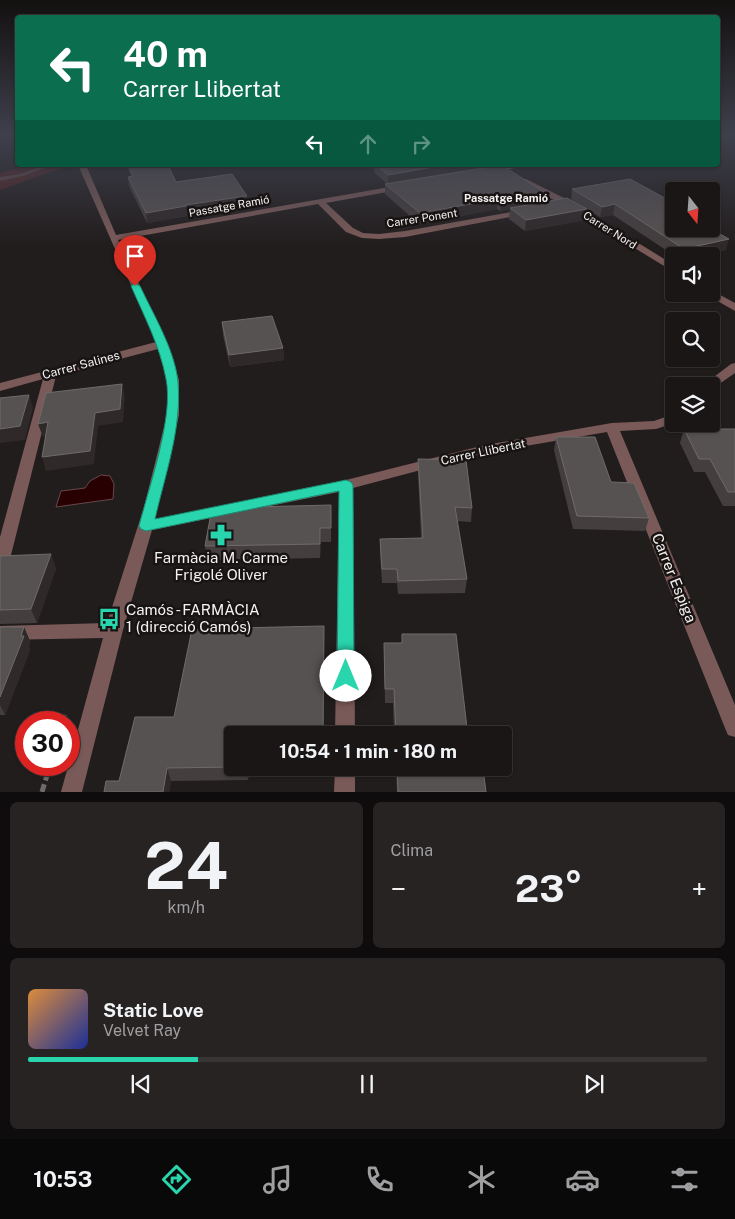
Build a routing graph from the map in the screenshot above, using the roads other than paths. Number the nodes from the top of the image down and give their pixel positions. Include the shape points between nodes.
1 (85, 172) edge
2 (506, 172) edge
3 (406, 186) edge
4 (321, 202) junction
5 (567, 203) junction
6 (548, 207) edge
7 (539, 208) edge
8 (113, 238) junction
9 (665, 264) edge
10 (720, 299) edge
11 (735, 308) edge
12 (162, 344) junction
13 (735, 367) edge
14 (50, 374) junction
15 (720, 378) edge
16 (0, 387) edge
17 (665, 422) edge
18 (612, 427) junction
19 (346, 485) junction
20 (146, 526) junction
21 (3, 555) edge
22 (114, 630) junction
23 (0, 633) edge
24 (345, 726) edge
25 (735, 728) edge
26 (345, 776) edge
27 (71, 792) edge
28 (344, 792) edge

1 - 8 street
2 - 5 street, Carrer Nord
3 - 4 street, Passatge Ramió
4 - 7 street, Carrer Ponent via 350,230 362,235 382,236
4 - 8 street, Passatge Ramió
5 - 6 street
5 - 9 street, Carrer Nord
8 - 12 street
10 - 11 street
12 - 14 street, Carrer Salines
12 - 20 street via 172,380 173,415
13 - 15 street
14 - 16 street, Carrer Salines
14 - 21 street
17 - 18 street, Carrer Llibertat via 656,425
18 - 19 street, Carrer Llibertat via 485,449
18 - 25 street, Carrer Espiga
19 - 20 street, Carrer Llibertat
19 - 24 street
20 - 22 street
22 - 23 street
22 - 27 street
26 - 28 street

